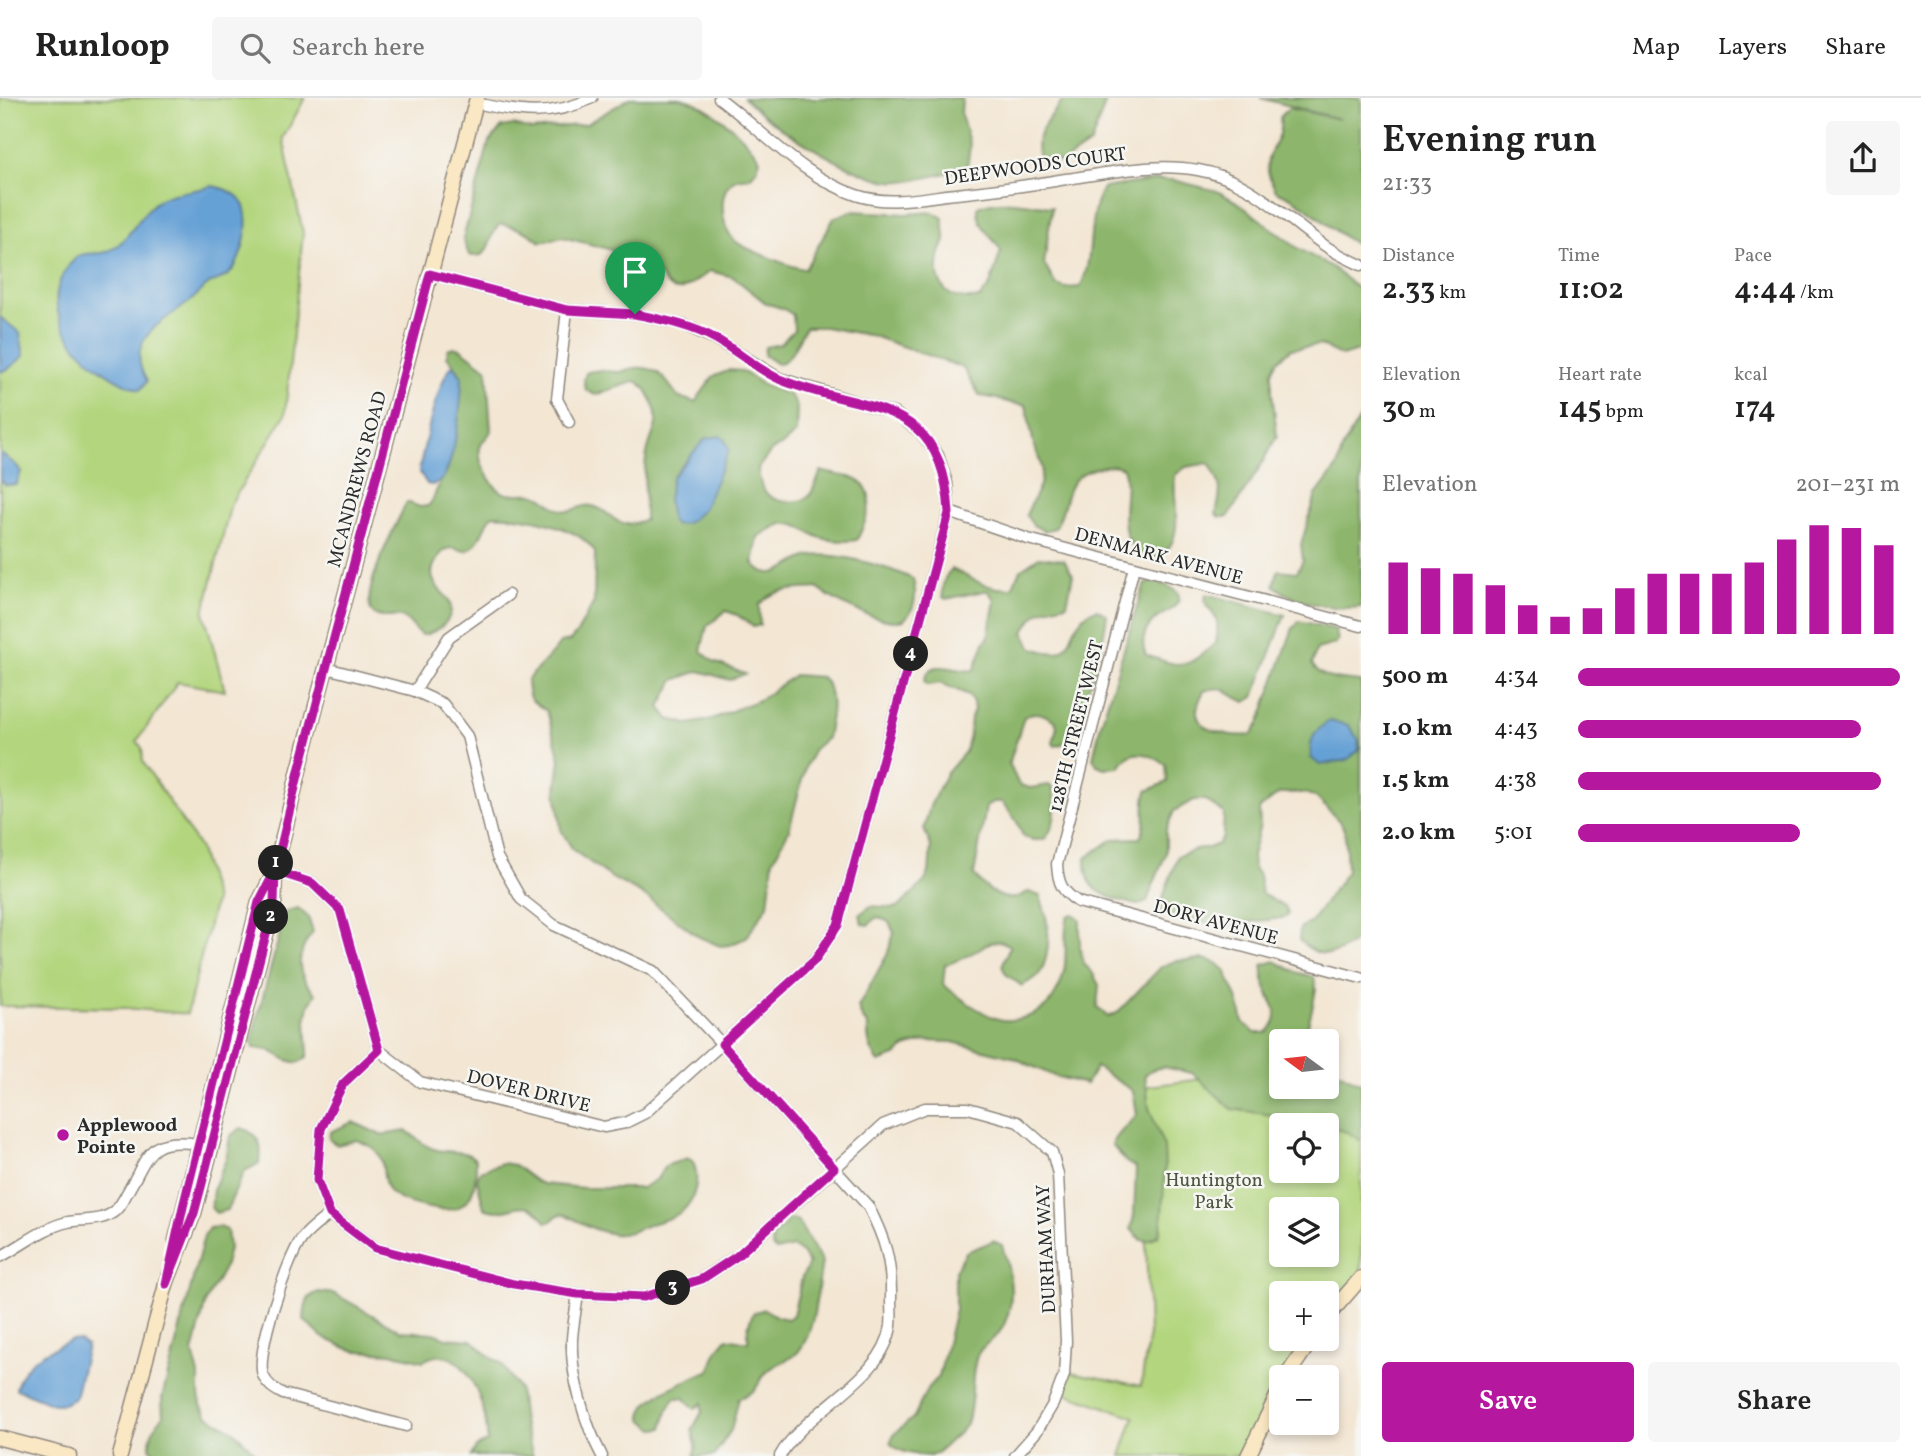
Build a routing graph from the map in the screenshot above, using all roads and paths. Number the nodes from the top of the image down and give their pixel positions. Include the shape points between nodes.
1 (592, 98) edge
2 (719, 98) edge
3 (477, 100) edge
4 (1361, 265) edge
5 (430, 274) junction
6 (567, 310) junction
7 (569, 422) dead end
8 (949, 513) junction
9 (1133, 567) junction
10 (508, 595) dead end
11 (1361, 626) edge
12 (326, 668) junction
13 (415, 691) junction
14 (275, 871) junction
15 (1064, 892) joint
16 (1361, 978) edge
17 (722, 1044) junction
18 (379, 1050) junction
19 (198, 1144) junction
20 (834, 1168) junction
21 (330, 1214) junction
22 (0, 1257) edge
23 (1361, 1278) edge
24 (166, 1284) junction
25 (578, 1294) junction
26 (1339, 1303) edge
27 (1269, 1413) edge
28 (406, 1426) dead end
29 (0, 1438) edge
30 (69, 1456) edge
31 (120, 1456) edge
32 (602, 1456) edge
33 (780, 1456) edge
34 (1016, 1456) edge
35 (1248, 1456) edge

1 - 3 street via 553,112 529,113
2 - 4 street, DEEPWOODS COURT via 811,173 857,196 903,200 1158,166 1199,170 1244,187 1325,246
3 - 5 main road, MCANDREWS ROAD
5 - 6 street, DOVER DRIVE
5 - 12 main road, MCANDREWS ROAD
6 - 7 street via 557,399
6 - 8 street, DOVER DRIVE via 635,314 684,325 779,378 896,414 920,432 938,455 947,483
8 - 9 street, DENMARK AVENUE
8 - 17 street, DOVER DRIVE via 838,925 815,960
9 - 11 street, DENMARK AVENUE
9 - 15 street, 128TH STREET WEST via 1057,864
10 - 13 street via 449,637
12 - 13 street
12 - 14 main road, MCANDREWS ROAD
13 - 17 street via 443,705 467,736 497,857 521,899 554,925 653,971
14 - 18 street via 312,883 340,910
14 - 19 main road, MCANDREWS ROAD via 259,902
14 - 24 main road, MCANDREWS ROAD via 274,903 201,1187
15 - 16 street, DORY AVENUE via 1078,902
17 - 18 street, DOVER DRIVE via 645,1113 604,1126 421,1082
17 - 20 street
18 - 21 street via 343,1084 321,1129 317,1180
19 - 22 street via 155,1147 114,1212 101,1219 67,1222
19 - 24 main road, MCANDREWS ROAD
20 - 25 street, DURHAM WAY via 737,1256 702,1279 644,1297
20 - 33 street via 868,1206 884,1237 892,1272 891,1327 871,1367 806,1424
20 - 34 street, DURHAM WAY via 883,1125 925,1108 968,1108 1018,1122 1052,1152 1059,1174 1066,1341 1063,1375 1053,1404
21 - 25 street, DURHAM WAY via 375,1248 514,1284
21 - 28 street via 302,1239 285,1271 261,1356 262,1374 283,1394
23 - 26 main road
24 - 31 main road, MCANDREWS ROAD
25 - 32 street via 573,1370
27 - 35 main road
29 - 30 main road

